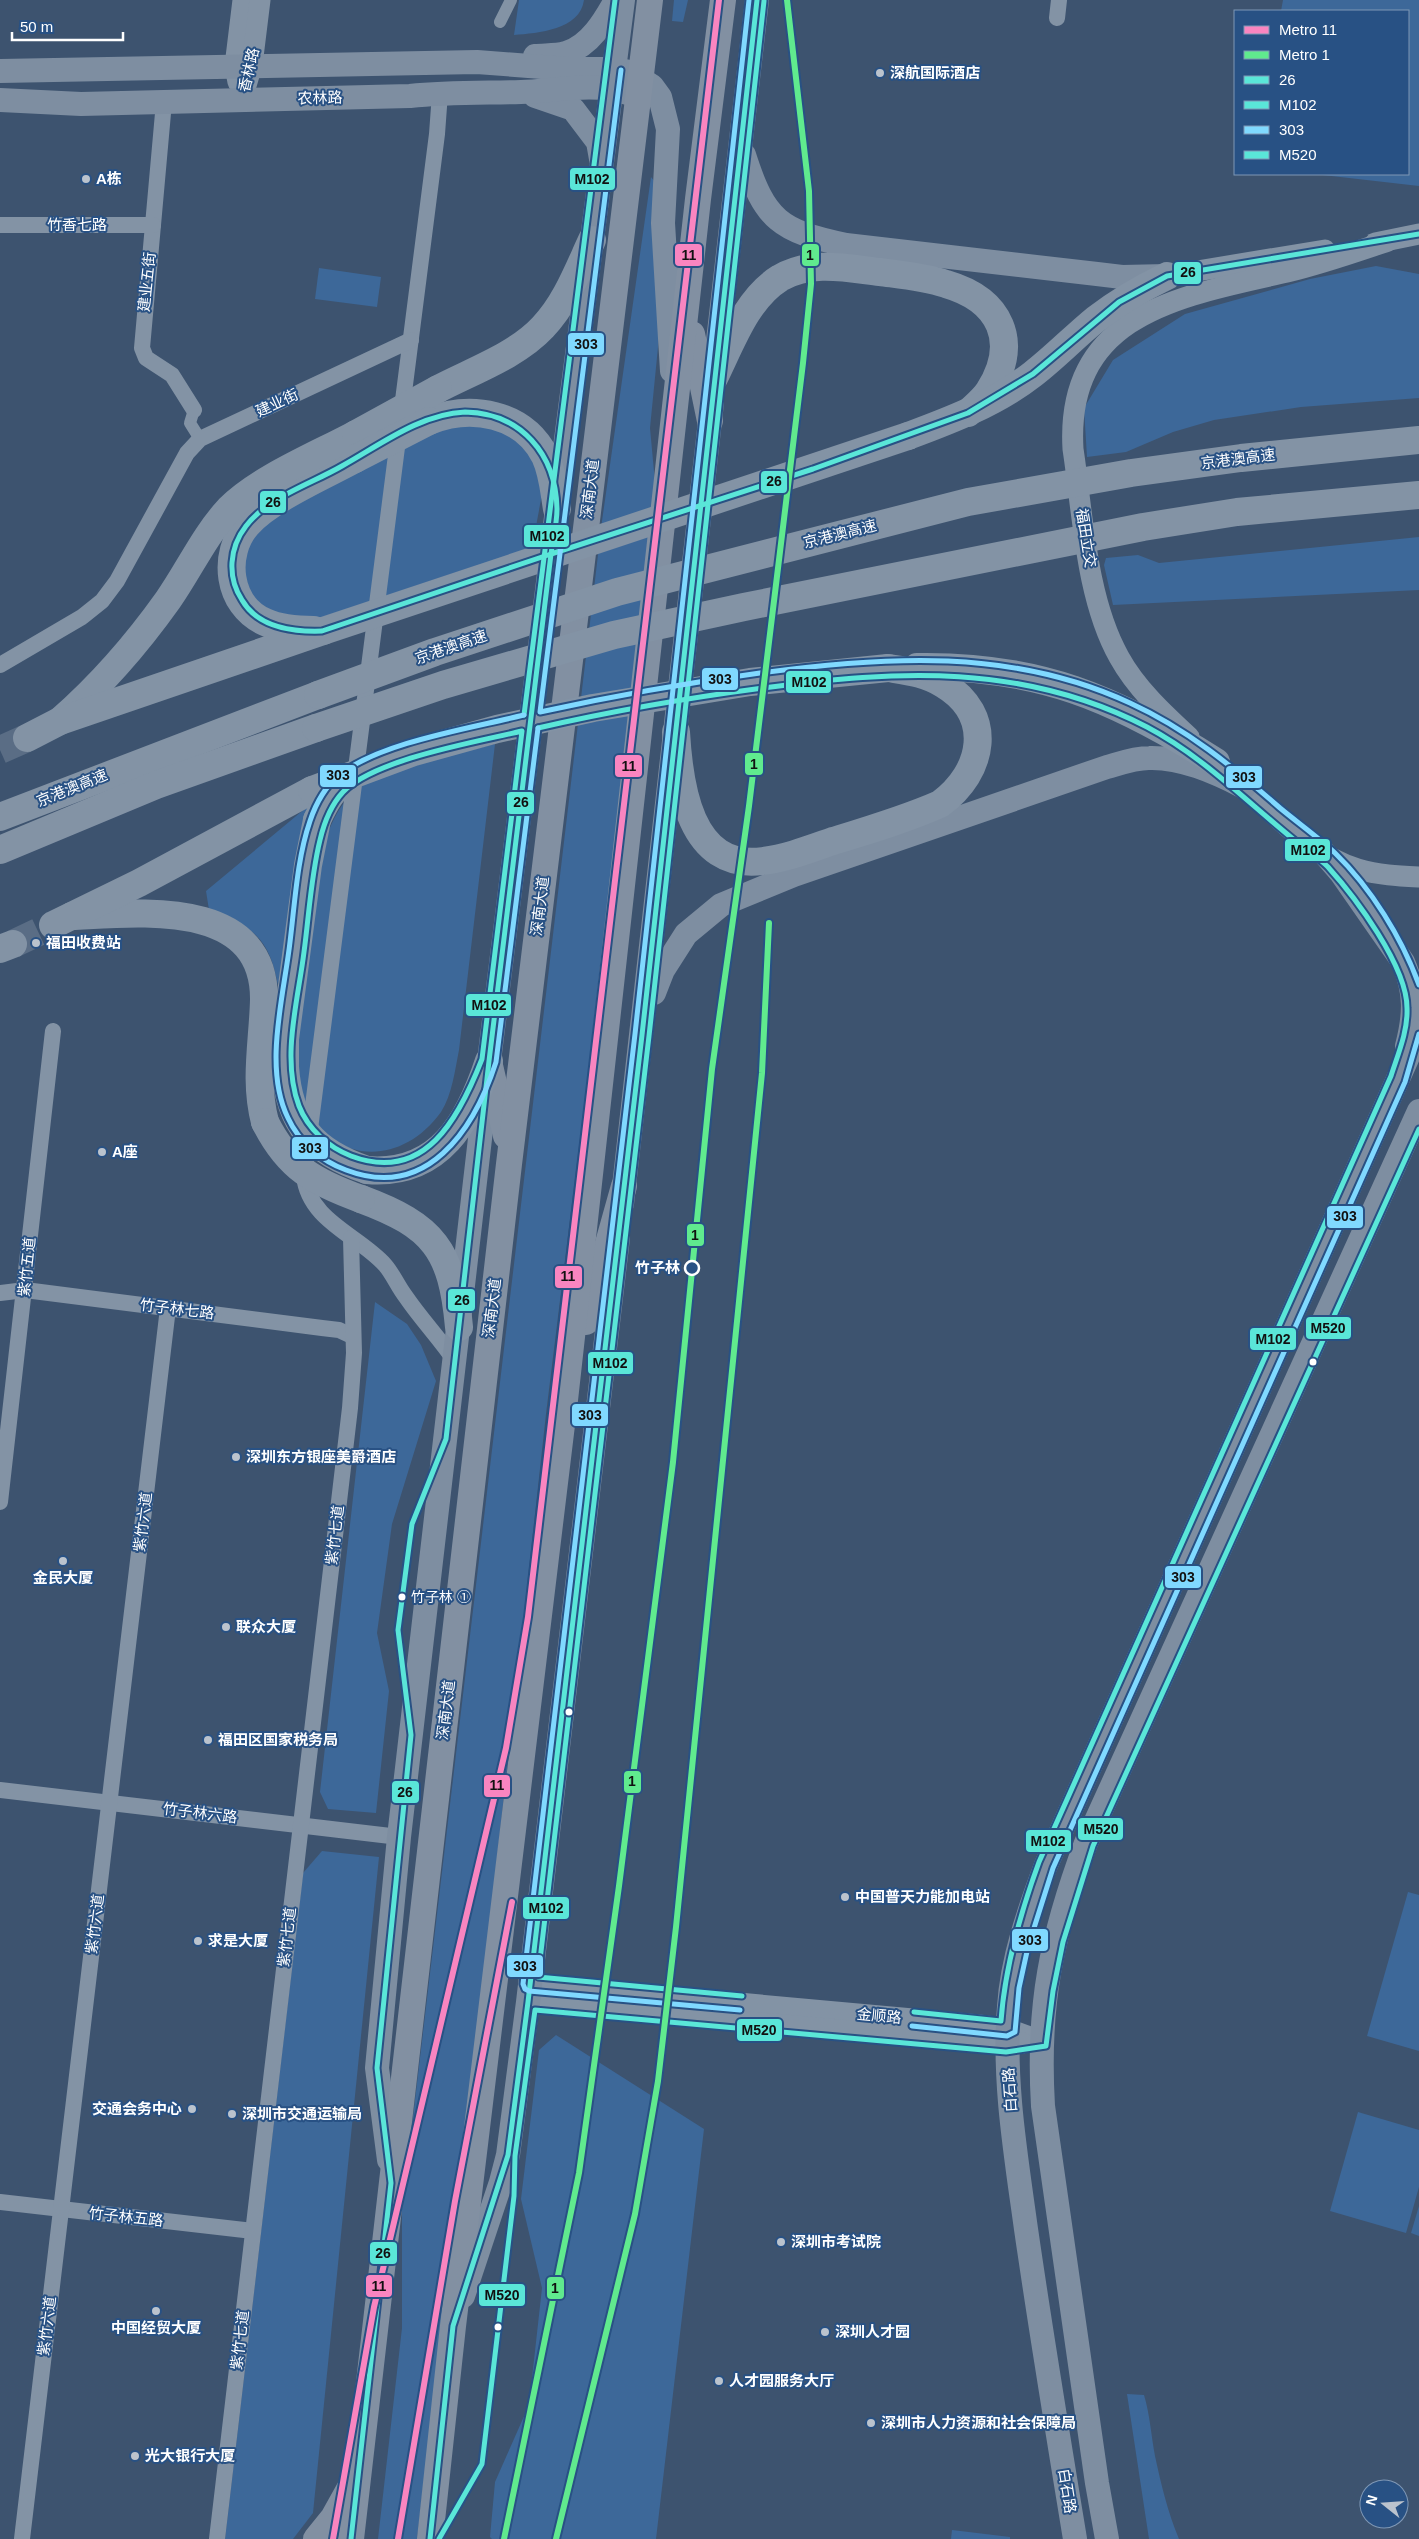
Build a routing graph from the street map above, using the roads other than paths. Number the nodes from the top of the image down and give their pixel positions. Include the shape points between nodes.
1 (243, 0) edge
2 (260, 0) edge
3 (511, 0) edge
4 (616, 0) edge
5 (623, 0) edge
6 (650, 0) edge
7 (723, 0) edge
8 (757, 0) edge
9 (1059, 0) edge
10 (1057, 18) dead end
11 (500, 22) dead end
12 (476, 62) junction
13 (243, 65) junction
14 (0, 71) edge
15 (613, 79) junction
16 (640, 89) junction
17 (521, 92) junction
18 (440, 93) junction
19 (242, 99) junction
20 (0, 100) edge
21 (164, 102) junction
22 (741, 146) junction
23 (602, 162) junction
24 (0, 225) edge
25 (153, 225) junction
26 (1419, 234) edge
27 (592, 240) junction
28 (1388, 241) junction
29 (844, 256) junction
30 (921, 266) junction
31 (1167, 276) junction
32 (687, 297) junction
33 (411, 340) junction
34 (714, 378) junction
35 (194, 410) joint
36 (674, 413) junction
37 (968, 413) junction
38 (710, 421) junction
39 (200, 439) junction
40 (1419, 440) edge
41 (355, 446) junction
42 (1419, 495) edge
43 (556, 509) junction
44 (323, 631) junction
45 (0, 665) edge
46 (888, 668) junction
47 (60, 721) junction
48 (676, 732) junction
49 (27, 738) tunnel mouth
50 (1216, 762) junction
51 (367, 768) junction
52 (1244, 786) junction
53 (0, 817) edge
54 (852, 845) junction
55 (0, 850) edge
56 (1323, 852) junction
57 (764, 874) junction
58 (1419, 877) edge
59 (53, 1032) dead end
60 (1419, 1032) edge
61 (642, 1035) junction
62 (489, 1061) junction
63 (1398, 1079) junction
64 (1419, 1111) edge
65 (509, 1164) junction
66 (624, 1186) junction
67 (352, 1238) junction
68 (25, 1290) junction
69 (0, 1293) edge
70 (168, 1308) junction
71 (459, 1327) junction
72 (352, 1336) junction
73 (455, 1361) junction
74 (565, 1400) junction
75 (0, 1502) edge
76 (0, 1790) edge
77 (110, 1803) junction
78 (300, 1825) junction
79 (399, 1837) junction
80 (529, 1993) junction
81 (1007, 2037) junction
82 (1041, 2042) junction
83 (392, 2183) junction
84 (0, 2202) edge
85 (61, 2210) junction
86 (253, 2231) junction
87 (453, 2326) junction
88 (359, 2470) junction
89 (22, 2539) edge
90 (217, 2539) edge
91 (316, 2539) edge
92 (351, 2539) edge
93 (430, 2539) edge
94 (1075, 2539) edge
95 (1107, 2539) edge

1 - 13 street, 香林路
2 - 13 street, 香林路
3 - 11 street
4 - 12 main road via 594,32 567,53
5 - 15 main road
6 - 16 main road, 深南大道
7 - 32 main road
8 - 22 main road
9 - 10 street
12 - 13 main road
12 - 15 main road via 560,69
13 - 14 main road
13 - 18 main road via 271,80 419,79 429,82
13 - 19 street, 香林路
15 - 16 main road
15 - 17 main road, 农林路
15 - 23 main road
16 - 36 main road via 660,97 668,129 663,223
16 - 65 main road, 深南大道
17 - 18 main road, 农林路
17 - 23 main road via 573,109 598,142
18 - 19 main road, 农林路
18 - 33 street
19 - 21 main road, 农林路
20 - 21 main road, 农林路 via 82,104
21 - 25 street, 建业五街
22 - 29 main road via 760,200 774,216 788,227
22 - 34 main road
23 - 27 main road
24 - 25 street, 竹香七路
25 - 35 street, 建业五街 via 142,348 146,358 172,375
26 - 28 street, 福田立交
27 - 41 highway, bridge via 563,301 543,328 514,349 438,390
27 - 43 main road
28 - 31 street, 福田立交
28 - 50 street, 福田立交 via 1300,269 1194,294 1149,310 1126,324 1093,360 1074,406 1073,449 1096,602 1115,648 1131,675 1152,701
29 - 30 highway
29 - 34 highway via 819,266 799,269 779,279 761,295 744,316
30 - 31 main road
30 - 37 highway via 985,305 998,318 1004,336 1005,353 999,372 988,392
31 - 37 highway via 1119,302 1033,374
32 - 36 main road
32 - 38 main road via 696,361
33 - 39 street, 建业街
33 - 67 street via 304,1176 312,1202
34 - 38 main road
35 - 39 street, 建业五街 via 190,422
36 - 74 main road
37 - 44 highway, bridge via 908,436
38 - 48 main road
39 - 45 street, 建业街 via 187,453 117,581 102,601 82,617
40 - 53 highway, 京港澳高速, bridge via 1131,473 968,502 617,592 435,652
41 - 43 highway, bridge via 445,414 476,412 492,415 521,427 536,441 553,480
41 - 44 highway via 256,516 238,540 232,556 230,574 236,592 253,615 280,627
41 - 47 highway via 262,485 230,508 128,653 93,692
42 - 55 highway, 京港澳高速, bridge via 1236,512 1143,527 614,635 316,728 156,785
43 - 62 main road
44 - 47 highway
46 - 50 highway via 990,670 1084,691 1124,708
46 - 51 highway, bridge via 759,680 593,708 497,729
46 - 54 highway via 928,676 954,691 971,711 976,724 976,754 971,770 955,793 940,804
47 - 49 highway
48 - 57 highway via 683,798 699,831 718,851 751,861
48 - 61 main road
50 - 52 street, 福田立交
51 - 62 highway, bridge via 336,788 317,820 308,865 286,1039 286,1087 291,1108 301,1126 328,1153 367,1170 400,1170 430,1156 444,1145 480,1090
51 - 71 highway, bridge via 312,790 63,920 127,913 176,915 214,923 242,941 259,967 263,981 258,1085 265,1122 275,1141 299,1169 326,1187 406,1218 437,1247 454,1284
52 - 54 main road via 1204,769 1162,758 1147,758 1107,767
52 - 56 street, 福田立交
54 - 57 highway via 796,854
56 - 58 street, 福田立交 via 1358,869
56 - 63 main road via 1376,921 1403,962 1410,979 1414,992 1414,1017
57 - 61 main road via 686,934 663,970
59 - 68 street, 紫竹五道
60 - 63 main road, 白石路
61 - 66 main road
62 - 65 main road
62 - 71 main road
63 - 81 main road, 白石路 via 1046,1864 1033,1898 1015,1968
64 - 82 main road, 白石路 via 1086,1843 1053,1944 1042,2007
65 - 83 main road, 深南大道
66 - 74 main road
66 - 80 main road
67 - 72 street, 紫竹七道
67 - 73 street via 385,1265
68 - 69 street, 竹子林七路
68 - 70 street, 竹子林七路
68 - 75 street, 紫竹五道
70 - 72 street, 竹子林七路 via 340,1330
70 - 77 street, 紫竹六道
71 - 73 main road
72 - 78 street, 紫竹七道 via 350,1408
73 - 79 main road
74 - 87 main road
76 - 77 street, 竹子林六路
77 - 78 street, 竹子林六路
77 - 85 street, 紫竹六道
78 - 79 street, 竹子林六路
78 - 86 street, 紫竹七道
79 - 83 main road via 377,2068
80 - 81 street, 金顺路
80 - 87 main road via 503,2173
81 - 82 street, 金顺路
81 - 94 main road, 白石路 via 1016,2160
82 - 95 main road, 白石路 via 1040,2072 1046,2138
83 - 88 main road, 深南大道
84 - 85 street, 竹子林五路
85 - 86 street, 竹子林五路
85 - 89 street, 紫竹六道
86 - 90 street, 紫竹七道
87 - 93 main road
88 - 91 main road via 333,2518
88 - 92 main road, 深南大道

